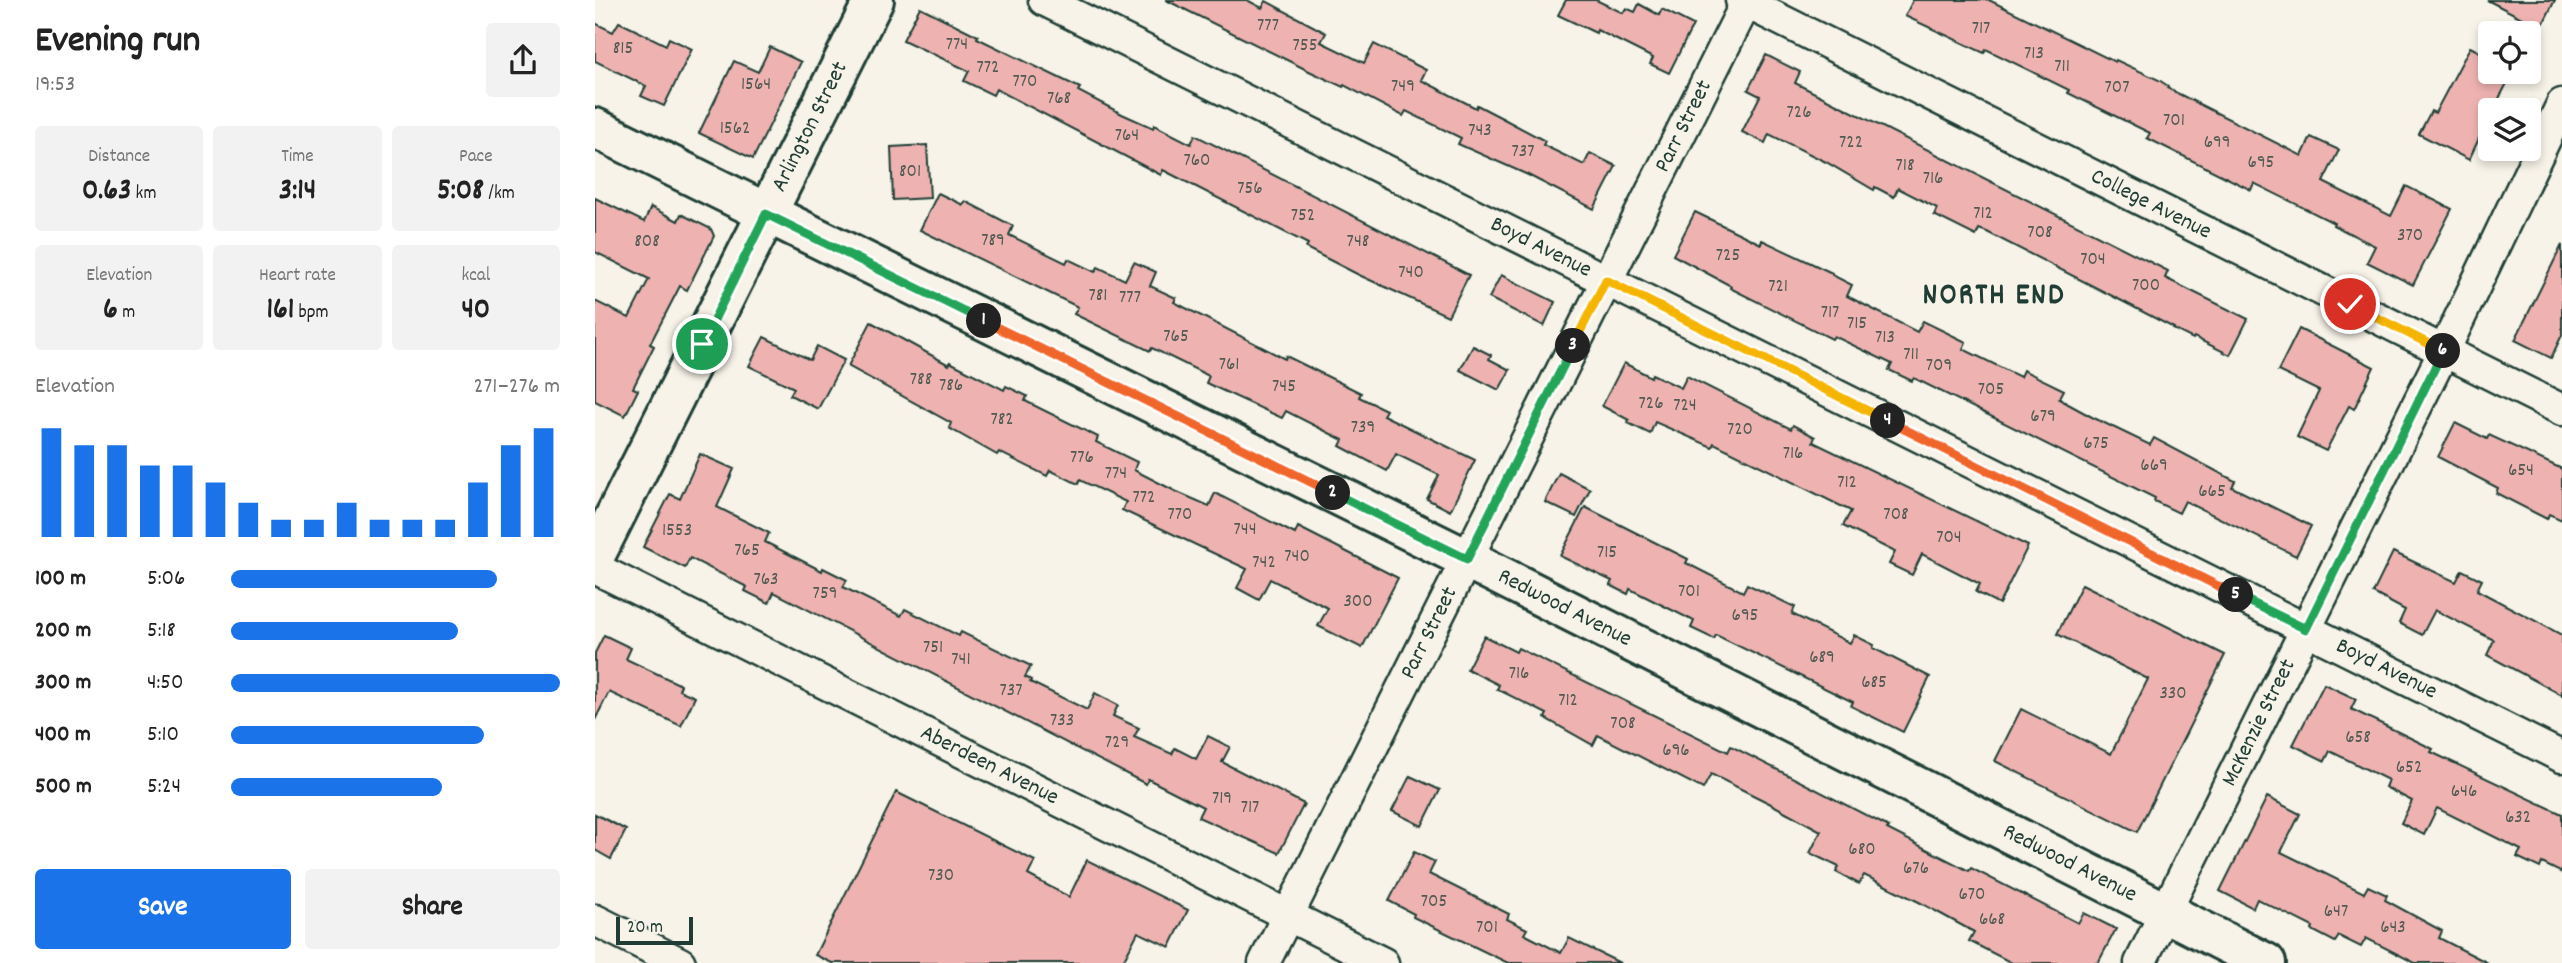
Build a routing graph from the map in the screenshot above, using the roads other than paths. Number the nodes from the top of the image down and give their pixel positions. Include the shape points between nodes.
1 (874, 0) edge
2 (1044, 0) edge
3 (1744, 1) edge
4 (2562, 104) edge
5 (595, 128) edge
6 (766, 214) junction
7 (1606, 280) junction
8 (2444, 351) junction
9 (2562, 410) edge
10 (595, 556) edge
11 (1467, 559) junction
12 (595, 568) edge
13 (2306, 629) junction
14 (2562, 757) edge
15 (2165, 913) junction
16 (1288, 916) junction
17 (595, 920) edge
18 (680, 963) edge
19 (1264, 963) edge
20 (1383, 963) edge
21 (2140, 963) edge
22 (2266, 963) edge

1 - 6 street, Arlington Street
2 - 7 street, Boyd Avenue
3 - 7 street, Parr Street
3 - 8 street, College Avenue
4 - 8 street, McKenzie Street
5 - 6 street, Redwood Avenue
6 - 10 street, Arlington Street
6 - 11 street, Redwood Avenue
7 - 11 street, Parr Street
7 - 13 street, Boyd Avenue
8 - 9 street, College Avenue
8 - 13 street, McKenzie Street
11 - 15 street, Redwood Avenue
11 - 16 street, Parr Street
12 - 16 street, Aberdeen Avenue
13 - 14 street, Boyd Avenue
13 - 15 street, McKenzie Street
15 - 21 street, McKenzie Street
15 - 22 street, Redwood Avenue
16 - 19 street, Parr Street
16 - 20 street, Aberdeen Avenue
17 - 18 street

